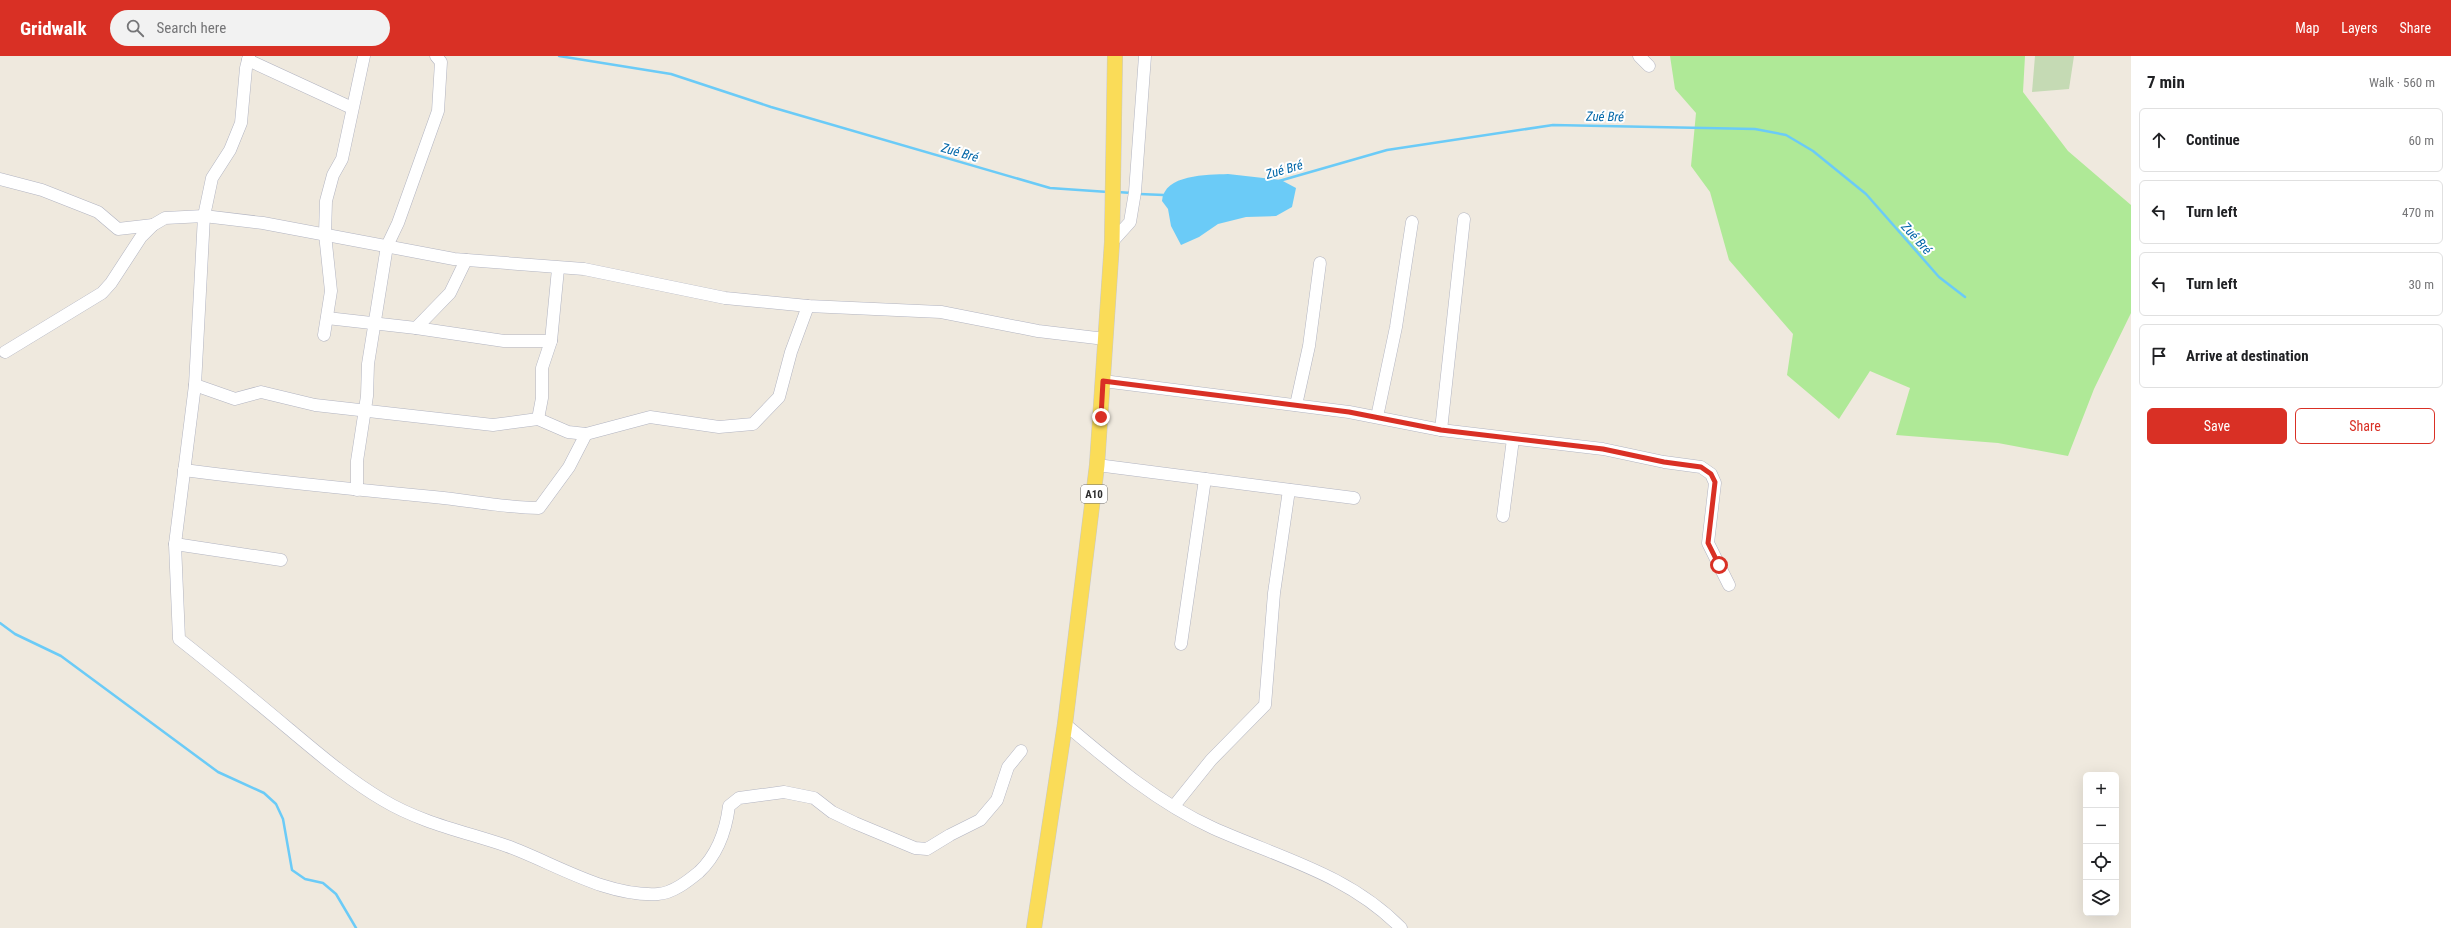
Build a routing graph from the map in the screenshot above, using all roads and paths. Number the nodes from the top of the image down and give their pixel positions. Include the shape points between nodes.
1 (364, 56) edge
2 (436, 56) edge
3 (1115, 56) edge
4 (1145, 56) edge
5 (1639, 56) edge
6 (249, 58) edge
7 (1649, 66) dead end
8 (352, 108) junction
9 (0, 179) edge
10 (204, 216) junction
11 (1464, 219) dead end
12 (1412, 222) dead end
13 (153, 225) junction
14 (325, 234) junction
15 (1112, 242) junction
16 (387, 246) junction
17 (466, 260) junction
18 (1320, 263) dead end
19 (558, 269) junction
20 (808, 306) junction
21 (327, 318) junction
22 (374, 324) junction
23 (416, 328) junction
24 (324, 335) dead end
25 (1105, 339) junction
26 (550, 341) junction
27 (5, 352) dead end
28 (1103, 381) junction
29 (194, 385) junction
30 (1296, 406) junction
31 (364, 410) junction
32 (1377, 417) junction
33 (538, 419) junction
34 (1441, 430) junction
35 (586, 434) junction
36 (1513, 439) junction
37 (1097, 465) junction
38 (184, 470) junction
39 (1205, 479) junction
40 (357, 490) junction
41 (1289, 490) junction
42 (1354, 498) dead end
43 (1503, 516) dead end
44 (175, 544) junction
45 (282, 560) dead end
46 (1729, 585) dead end
47 (1181, 644) dead end
48 (1065, 724) junction
49 (1021, 751) dead end
50 (1174, 806) junction
51 (1034, 928) edge
52 (1401, 928) edge

1 - 8 street
2 - 16 street via 441,62 438,111 398,223
3 - 15 main road, A10
4 - 15 street via 1135,192 1130,222
5 - 7 street
6 - 8 street
6 - 10 street via 241,123 230,150 212,178
8 - 14 street via 342,159 333,175 326,201
9 - 13 street via 42,190 98,212 118,229
10 - 13 street via 164,218
10 - 14 street
10 - 29 street
11 - 34 street
12 - 32 street via 1396,327
13 - 27 street via 141,237 112,283 102,293
14 - 16 street
14 - 21 street via 331,291
15 - 25 main road, A10
16 - 17 street via 415,253
16 - 22 street
17 - 19 street via 519,263
17 - 23 street via 450,293
18 - 30 street via 1309,346
19 - 20 street via 584,269 725,298
19 - 26 street
20 - 25 street via 941,312 1038,331
20 - 35 street via 791,352 779,397 753,424 719,427 650,417
21 - 22 street
21 - 24 street
22 - 23 street
22 - 31 street
23 - 26 street via 504,341
25 - 28 main road, A10
26 - 33 street via 542,368 542,398
28 - 30 street
28 - 37 main road, A10
29 - 31 street via 235,399 261,392 315,405
29 - 38 street
30 - 32 street
31 - 33 street via 493,425
31 - 40 street via 357,461
32 - 34 street
33 - 35 street via 568,432
34 - 36 street
35 - 40 street via 569,466 539,508
36 - 43 street
36 - 46 street via 1603,449 1701,467 1711,474 1715,482 1708,543
37 - 39 street
37 - 48 main road, A10
38 - 40 street
38 - 44 street
39 - 41 street
39 - 47 street
41 - 42 street
41 - 50 street via 1274,593 1265,705 1211,760
44 - 45 street
44 - 49 street via 179,639 340,771 384,801 423,819 508,847 594,883 659,894 686,883 707,864 720,842 728,821 729,806 739,798 784,792 814,798 832,812 855,823 915,848 927,849 980,820 997,800 1008,767
48 - 50 street via 1117,768
48 - 51 main road, A10
50 - 52 street via 1212,827 1342,882 1382,908

